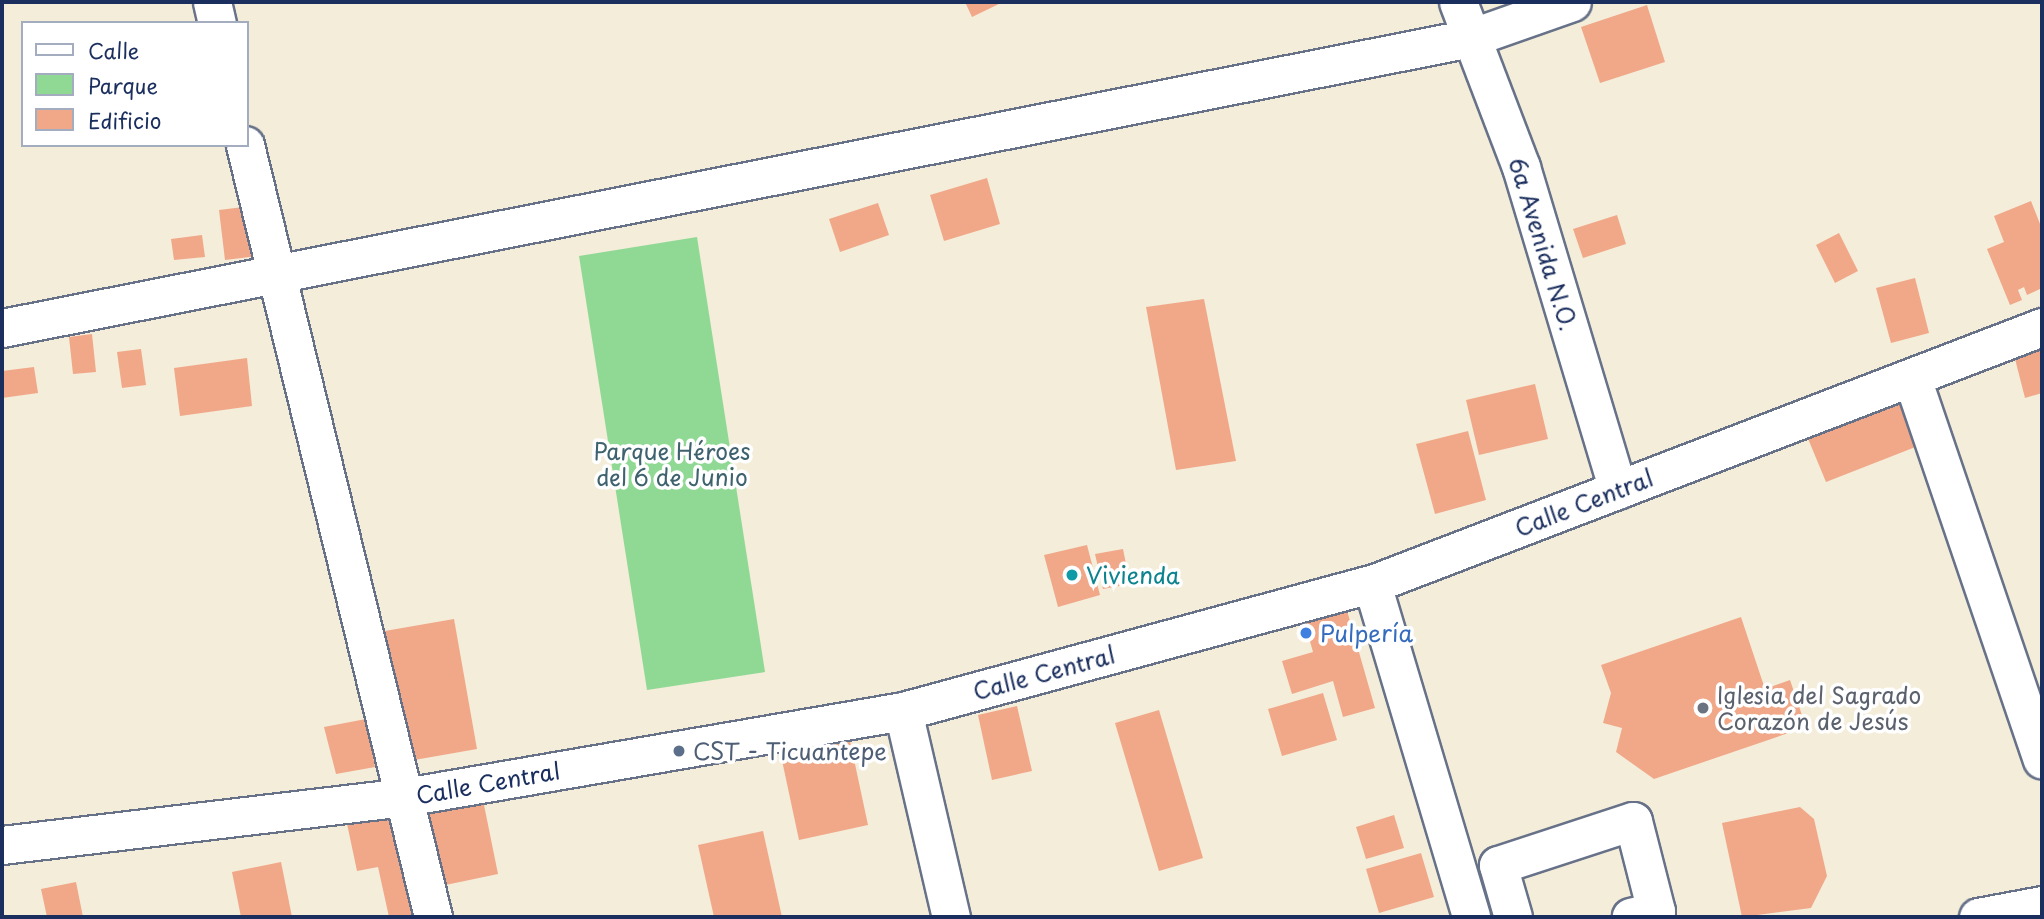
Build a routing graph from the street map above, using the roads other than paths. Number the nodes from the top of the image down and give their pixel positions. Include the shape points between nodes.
1 (212, 2) edge
2 (1458, 2) edge
3 (1572, 2) edge
4 (217, 21) edge
5 (1470, 38) junction
6 (245, 147) edge
7 (275, 274) junction
8 (2042, 327) edge
9 (2, 328) edge
10 (1912, 378) junction
11 (1618, 490) junction
12 (1372, 584) junction
13 (903, 711) junction
14 (2042, 760) edge
15 (405, 797) junction
16 (2, 845) edge
17 (2042, 905) edge
18 (433, 917) edge
19 (951, 917) edge
20 (1471, 917) edge
21 (1513, 917) edge
22 (1631, 917) edge
23 (1978, 917) edge

1 - 4 street
2 - 5 street, 6a Avenida N.O.
3 - 5 street
5 - 7 street
5 - 11 street, 6a Avenida N.O. via 1521,167
6 - 7 street
7 - 9 street
7 - 15 street
8 - 10 street, Calle Central
10 - 11 street, Calle Central
10 - 14 street
11 - 12 street, Calle Central
12 - 13 street, Calle Central
12 - 20 street
13 - 15 street, Calle Central
13 - 19 street
15 - 16 street, Calle Central
15 - 18 street
17 - 23 street
21 - 22 street via 1499,865 1633,821 1656,911

